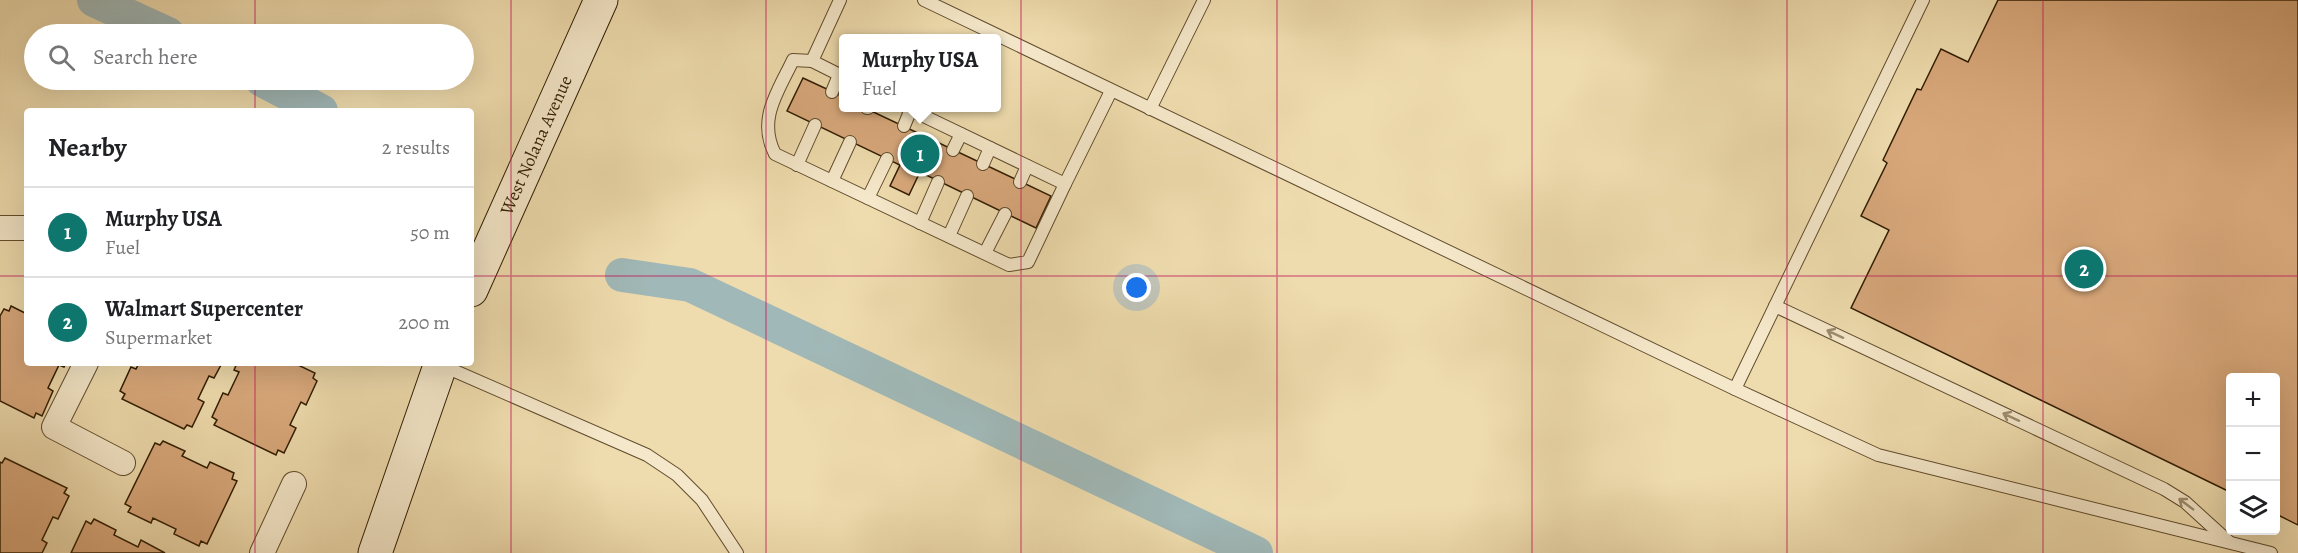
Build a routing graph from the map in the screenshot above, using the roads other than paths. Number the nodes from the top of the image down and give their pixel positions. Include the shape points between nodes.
1 (601, 0) edge
2 (840, 0) edge
3 (924, 0) edge
4 (1203, 0) edge
5 (1923, 0) edge
6 (994, 34) edge
7 (1001, 37) edge
8 (812, 61) junction
9 (839, 74) edge
10 (839, 81) edge
11 (1111, 91) junction
12 (832, 92) dead end
13 (1150, 109) junction
14 (908, 112) edge
15 (917, 112) edge
16 (815, 125) dead end
17 (904, 126) dead end
18 (961, 134) junction
19 (850, 142) dead end
20 (990, 148) junction
21 (953, 150) dead end
22 (887, 159) dead end
23 (983, 164) dead end
24 (797, 165) junction
25 (1027, 166) junction
26 (832, 181) junction
27 (938, 182) dead end
28 (1020, 182) dead end
29 (1065, 184) junction
30 (967, 196) dead end
31 (868, 198) junction
32 (1005, 214) dead end
33 (920, 223) junction
34 (0, 228) edge
35 (24, 228) edge
36 (949, 236) junction
37 (985, 253) junction
38 (474, 283) edge
39 (1775, 306) junction
40 (84, 366) edge
41 (439, 366) edge
42 (445, 366) edge
43 (1735, 389) junction
44 (123, 463) dead end
45 (294, 484) dead end
46 (2229, 543) junction
47 (262, 553) edge
48 (375, 553) edge
49 (737, 553) edge
50 (2271, 553) edge

1 - 38 main road, West Nolana Avenue
2 - 8 lane
3 - 6 lane
4 - 13 lane
5 - 39 lane
7 - 11 lane
8 - 9 lane
8 - 24 lane via 793,60 768,112 767,139 775,154
10 - 12 lane
11 - 13 lane
11 - 29 lane
13 - 43 lane
14 - 17 lane
15 - 18 lane
16 - 24 lane
18 - 20 lane
18 - 21 lane
19 - 26 lane
20 - 23 lane
20 - 25 lane
22 - 31 lane
24 - 26 lane
25 - 28 lane
25 - 29 lane
26 - 31 lane
27 - 33 lane
29 - 37 lane via 1028,262 1009,265
30 - 36 lane
31 - 33 lane
32 - 37 lane
33 - 36 lane
34 - 35 street
36 - 37 lane
39 - 43 lane
46 -> 39 lane via 2185,502 2164,489
40 - 44 street via 54,427
41 - 48 main road
42 - 49 lane via 647,455 677,475 702,501
43 - 46 lane via 1887,458
45 - 47 street
46 - 50 lane

